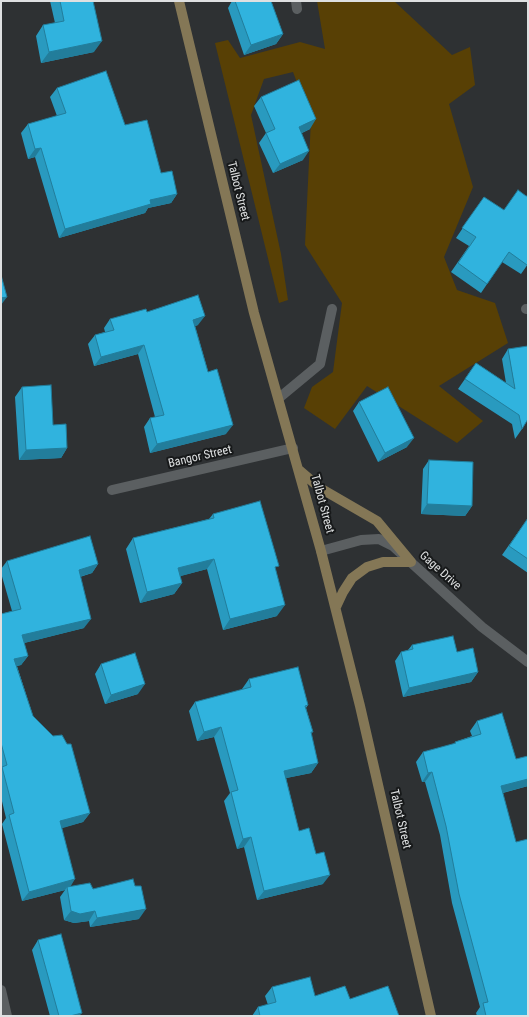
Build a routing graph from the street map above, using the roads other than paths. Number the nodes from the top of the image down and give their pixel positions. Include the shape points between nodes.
1 (179, 1) edge
2 (332, 309) dead end
3 (279, 398) junction
4 (293, 448) junction
5 (299, 470) junction
6 (112, 490) dead end
7 (321, 551) junction
8 (411, 562) junction
9 (336, 607) junction
10 (528, 662) edge
11 (1, 990) edge
12 (7, 1016) edge
13 (432, 1016) edge

1 - 3 main road, Talbot Street via 254,313
2 - 3 street via 320,364
3 - 4 main road, Talbot Street
4 - 5 main road, Talbot Street
4 - 6 street, Bangor Street
5 - 7 main road, Talbot Street
5 - 8 main road via 320,488 377,521
7 - 8 street, Gage Drive via 361,540 380,539 393,546
7 - 9 main road, Talbot Street
8 - 9 main road via 383,562 367,567 352,578
8 - 10 street, Gage Drive via 482,627
9 - 13 main road, Talbot Street
11 - 12 street

